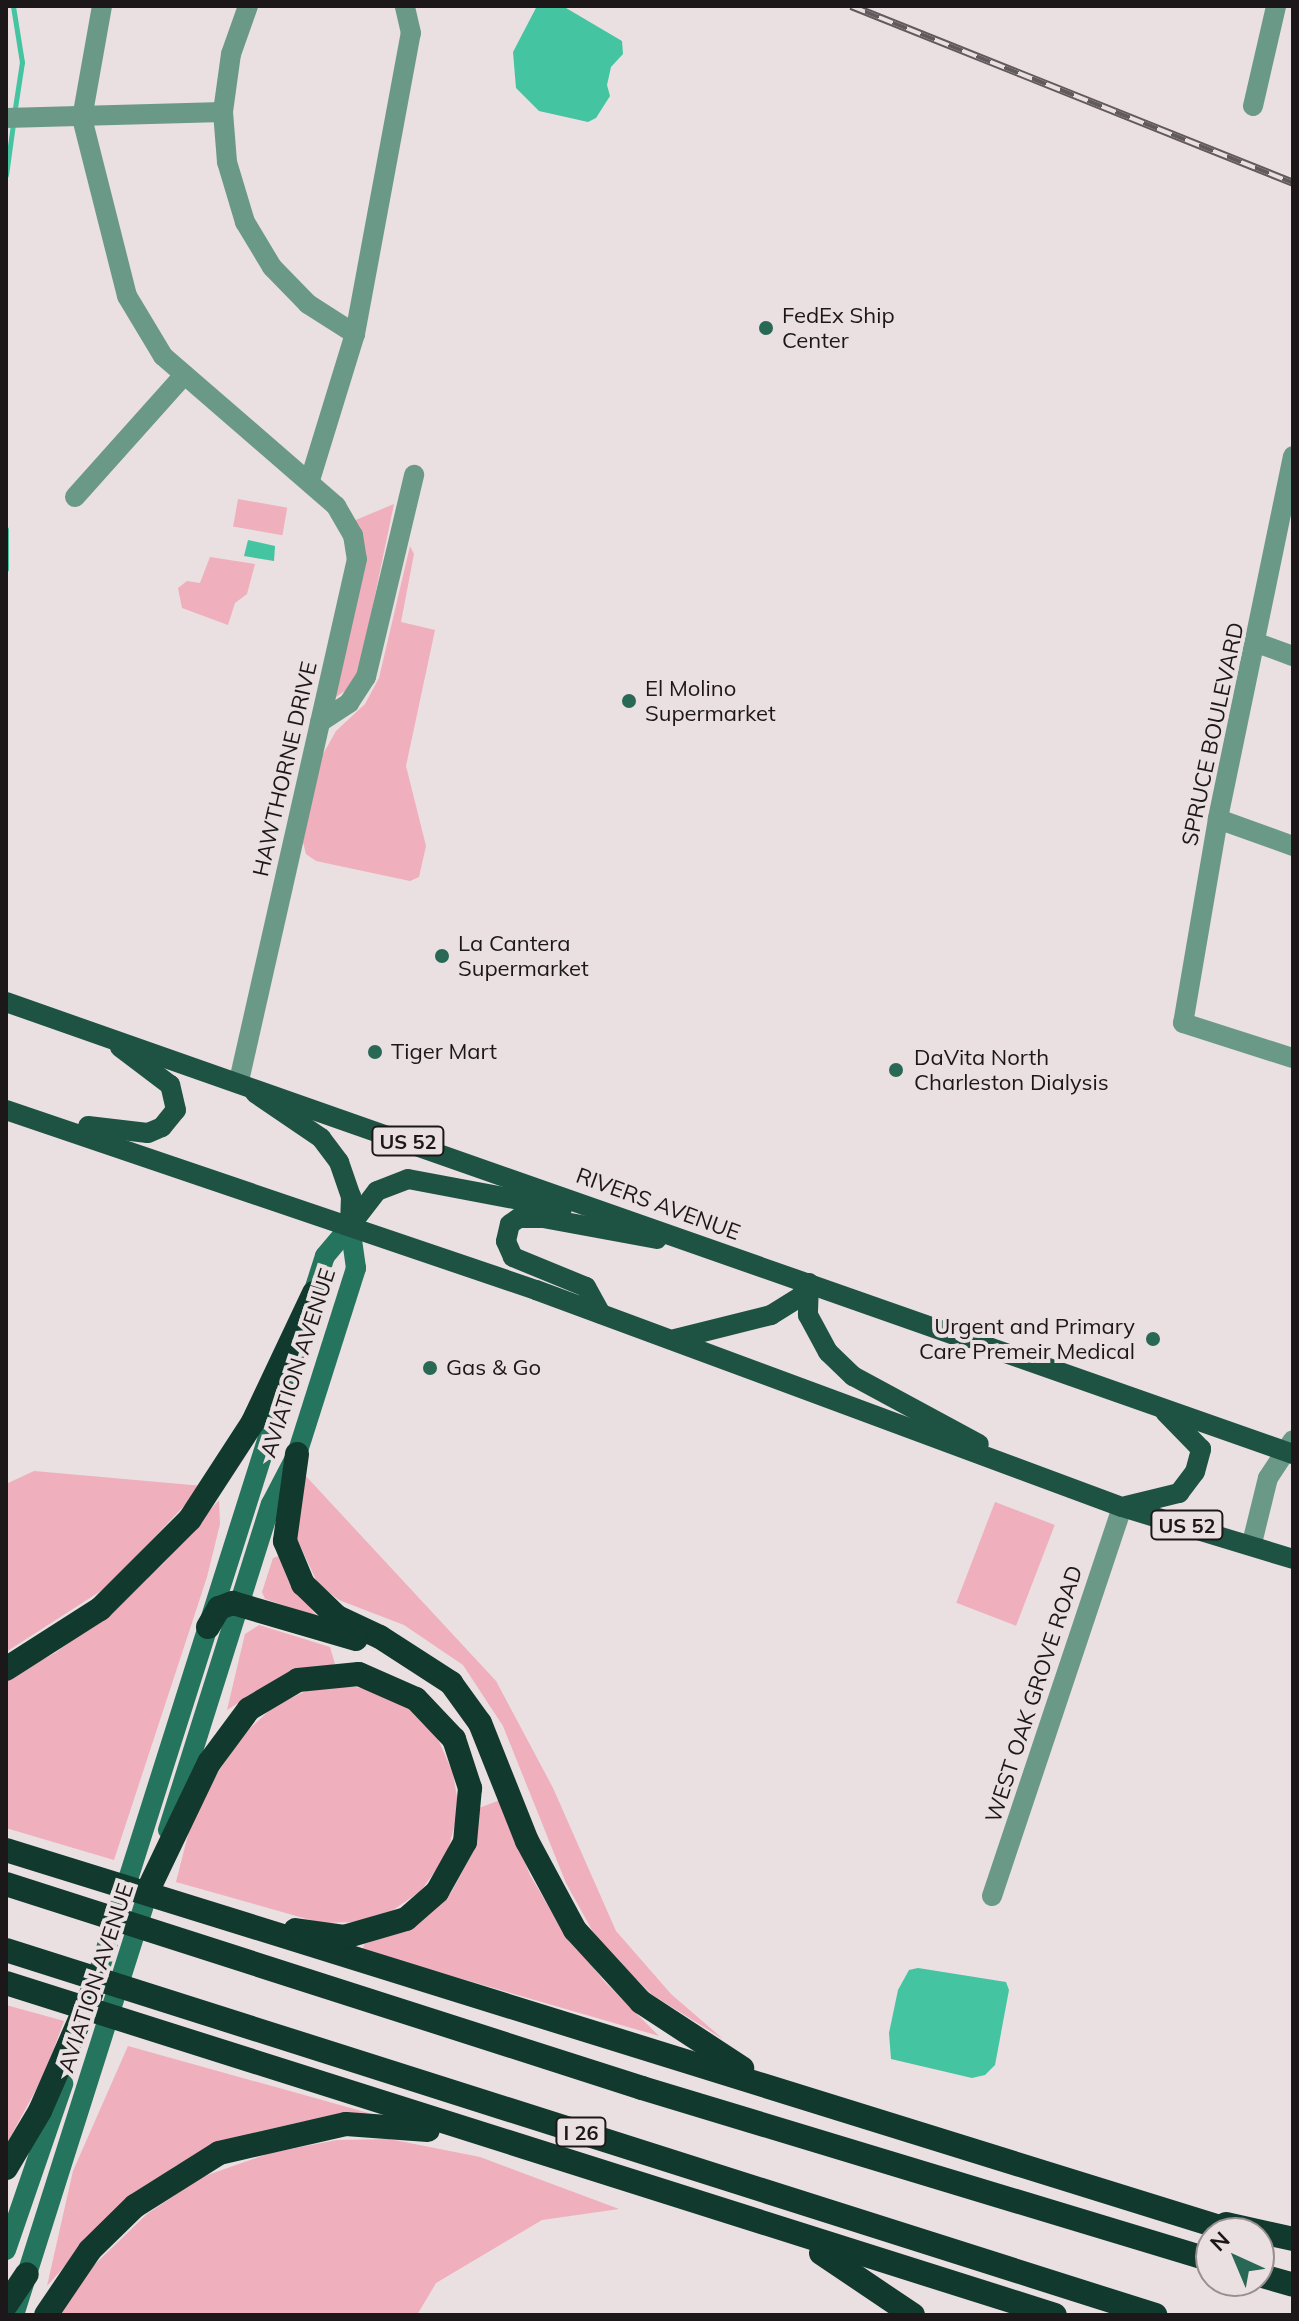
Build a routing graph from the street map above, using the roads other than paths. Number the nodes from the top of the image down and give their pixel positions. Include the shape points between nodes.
1 (102, 6) edge
2 (248, 6) edge
3 (405, 6) edge
4 (1276, 6) edge
5 (1253, 106) dead end
6 (223, 112) junction
7 (6, 118) edge
8 (82, 118) junction
9 (355, 334) junction
10 (184, 375) junction
11 (1293, 456) edge
12 (414, 475) dead end
13 (310, 480) junction
14 (75, 497) dead end
15 (1257, 643) junction
16 (1293, 656) edge
17 (320, 722) junction
18 (1218, 819) junction
19 (1293, 846) edge
20 (6, 1002) edge
21 (98, 1033) junction
22 (1293, 1058) edge
23 (239, 1081) junction
24 (6, 1110) edge
25 (641, 1223) junction
26 (350, 1226) junction
27 (723, 1253) junction
28 (809, 1283) junction
29 (314, 1293) junction
30 (601, 1314) junction
31 (671, 1339) junction
32 (1160, 1407) junction
33 (1290, 1448) edge
34 (297, 1454) junction
35 (1015, 1468) junction
36 (1122, 1507) junction
37 (1252, 1543) junction
38 (1293, 1559) edge
39 (240, 1604) junction
40 (208, 1627) junction
41 (404, 1653) junction
42 (6, 1669) edge
43 (173, 1828) junction
44 (6, 1850) edge
45 (6, 1884) edge
46 (149, 1888) joint
47 (992, 1896) dead end
48 (171, 1904) junction
49 (6, 1950) edge
50 (6, 1986) edge
51 (92, 1992) joint
52 (59, 2078) junction
53 (882, 2122) junction
54 (554, 2157) junction
55 (6, 2168) edge
56 (693, 2201) junction
57 (1165, 2208) junction
58 (1195, 2218) edge
59 (1293, 2239) edge
60 (6, 2250) edge
61 (1195, 2255) edge
62 (27, 2274) junction
63 (6, 2305) edge
64 (14, 2315) edge
65 (46, 2315) edge
66 (913, 2315) edge
67 (1055, 2315) edge
68 (1155, 2315) edge

1 - 8 street, HAWTHORNE DRIVE
2 - 6 street via 231,54
3 - 9 street via 411,33
4 - 5 street
6 - 8 street
6 - 9 street via 227,162 245,222 258,245 308,304
7 - 8 street
8 - 10 street, HAWTHORNE DRIVE via 127,296 163,356
9 - 13 street
10 - 13 street, HAWTHORNE DRIVE via 241,428
10 - 14 street
11 - 15 street, SPRUCE BOULEVARD
12 - 17 street via 366,677 349,703
13 - 17 street, HAWTHORNE DRIVE via 336,506 353,535 357,559
15 - 16 street
15 - 18 street, SPRUCE BOULEVARD
17 - 23 street, HAWTHORNE DRIVE
18 - 19 street
18 - 22 street, SPRUCE BOULEVARD via 1183,1023
20 - 21 main road, RIVERS AVENUE / US 52
21 - 23 main road, RIVERS AVENUE / US 52
21 - 24 main road via 175,1091 176,1110 162,1127 125,1134
23 - 25 main road, RIVERS AVENUE / US 52
23 - 26 main road via 321,1138 333,1153 351,1196
24 - 26 main road, US 52
25 - 26 main road via 425,1178 397,1181 377,1191
25 - 27 main road, RIVERS AVENUE / US 52
26 - 29 street, AVIATION AVENUE via 325,1256
26 - 30 main road, US 52
26 - 34 street, AVIATION AVENUE via 356,1268
27 - 28 main road, RIVERS AVENUE / US 52
27 - 30 main road via 543,1218 519,1218 510,1224 506,1241 513,1257 586,1287
28 - 31 main road via 787,1306 747,1325
28 - 32 main road, RIVERS AVENUE / US 52
28 - 35 main road via 813,1330 853,1376
29 - 40 street, AVIATION AVENUE
29 - 42 highway via 253,1422 190,1519 100,1609
30 - 31 main road, US 52
31 - 35 main road, US 52
32 - 33 main road, RIVERS AVENUE / US 52
32 - 36 main road via 1201,1449 1195,1472 1179,1493
33 - 37 street via 1268,1478
34 - 39 street, AVIATION AVENUE via 271,1504
34 - 41 highway via 285,1541 303,1584 337,1617
35 - 36 main road, US 52
36 - 37 main road, US 52
36 - 47 street, WEST OAK GROVE ROAD
37 - 38 main road, US 52
39 - 40 highway via 219,1608
39 - 41 highway
39 - 43 street, AVIATION AVENUE
40 - 51 street, AVIATION AVENUE
41 - 53 highway via 451,1683 480,1723 557,1901 615,1978 664,2022 727,2062
43 - 46 highway
43 - 48 highway via 209,1763 249,1709 287,1685 327,1674 359,1674 389,1684 427,1708 454,1739 470,1788 459,1859 424,1904 381,1929 344,1937
44 - 48 highway
45 - 61 highway via 642,2088
46 - 62 street, AVIATION AVENUE
48 - 53 highway
49 - 68 highway, I 26
50 - 54 highway
51 - 52 highway
52 - 55 highway
52 - 60 street, AVIATION AVENUE
53 - 57 highway
54 - 56 highway
54 - 65 highway via 372,2124 293,2134 219,2153 135,2206 90,2250
56 - 66 highway via 841,2263
56 - 67 highway
57 - 58 highway
57 - 59 highway
62 - 63 highway
62 - 64 street, AVIATION AVENUE

